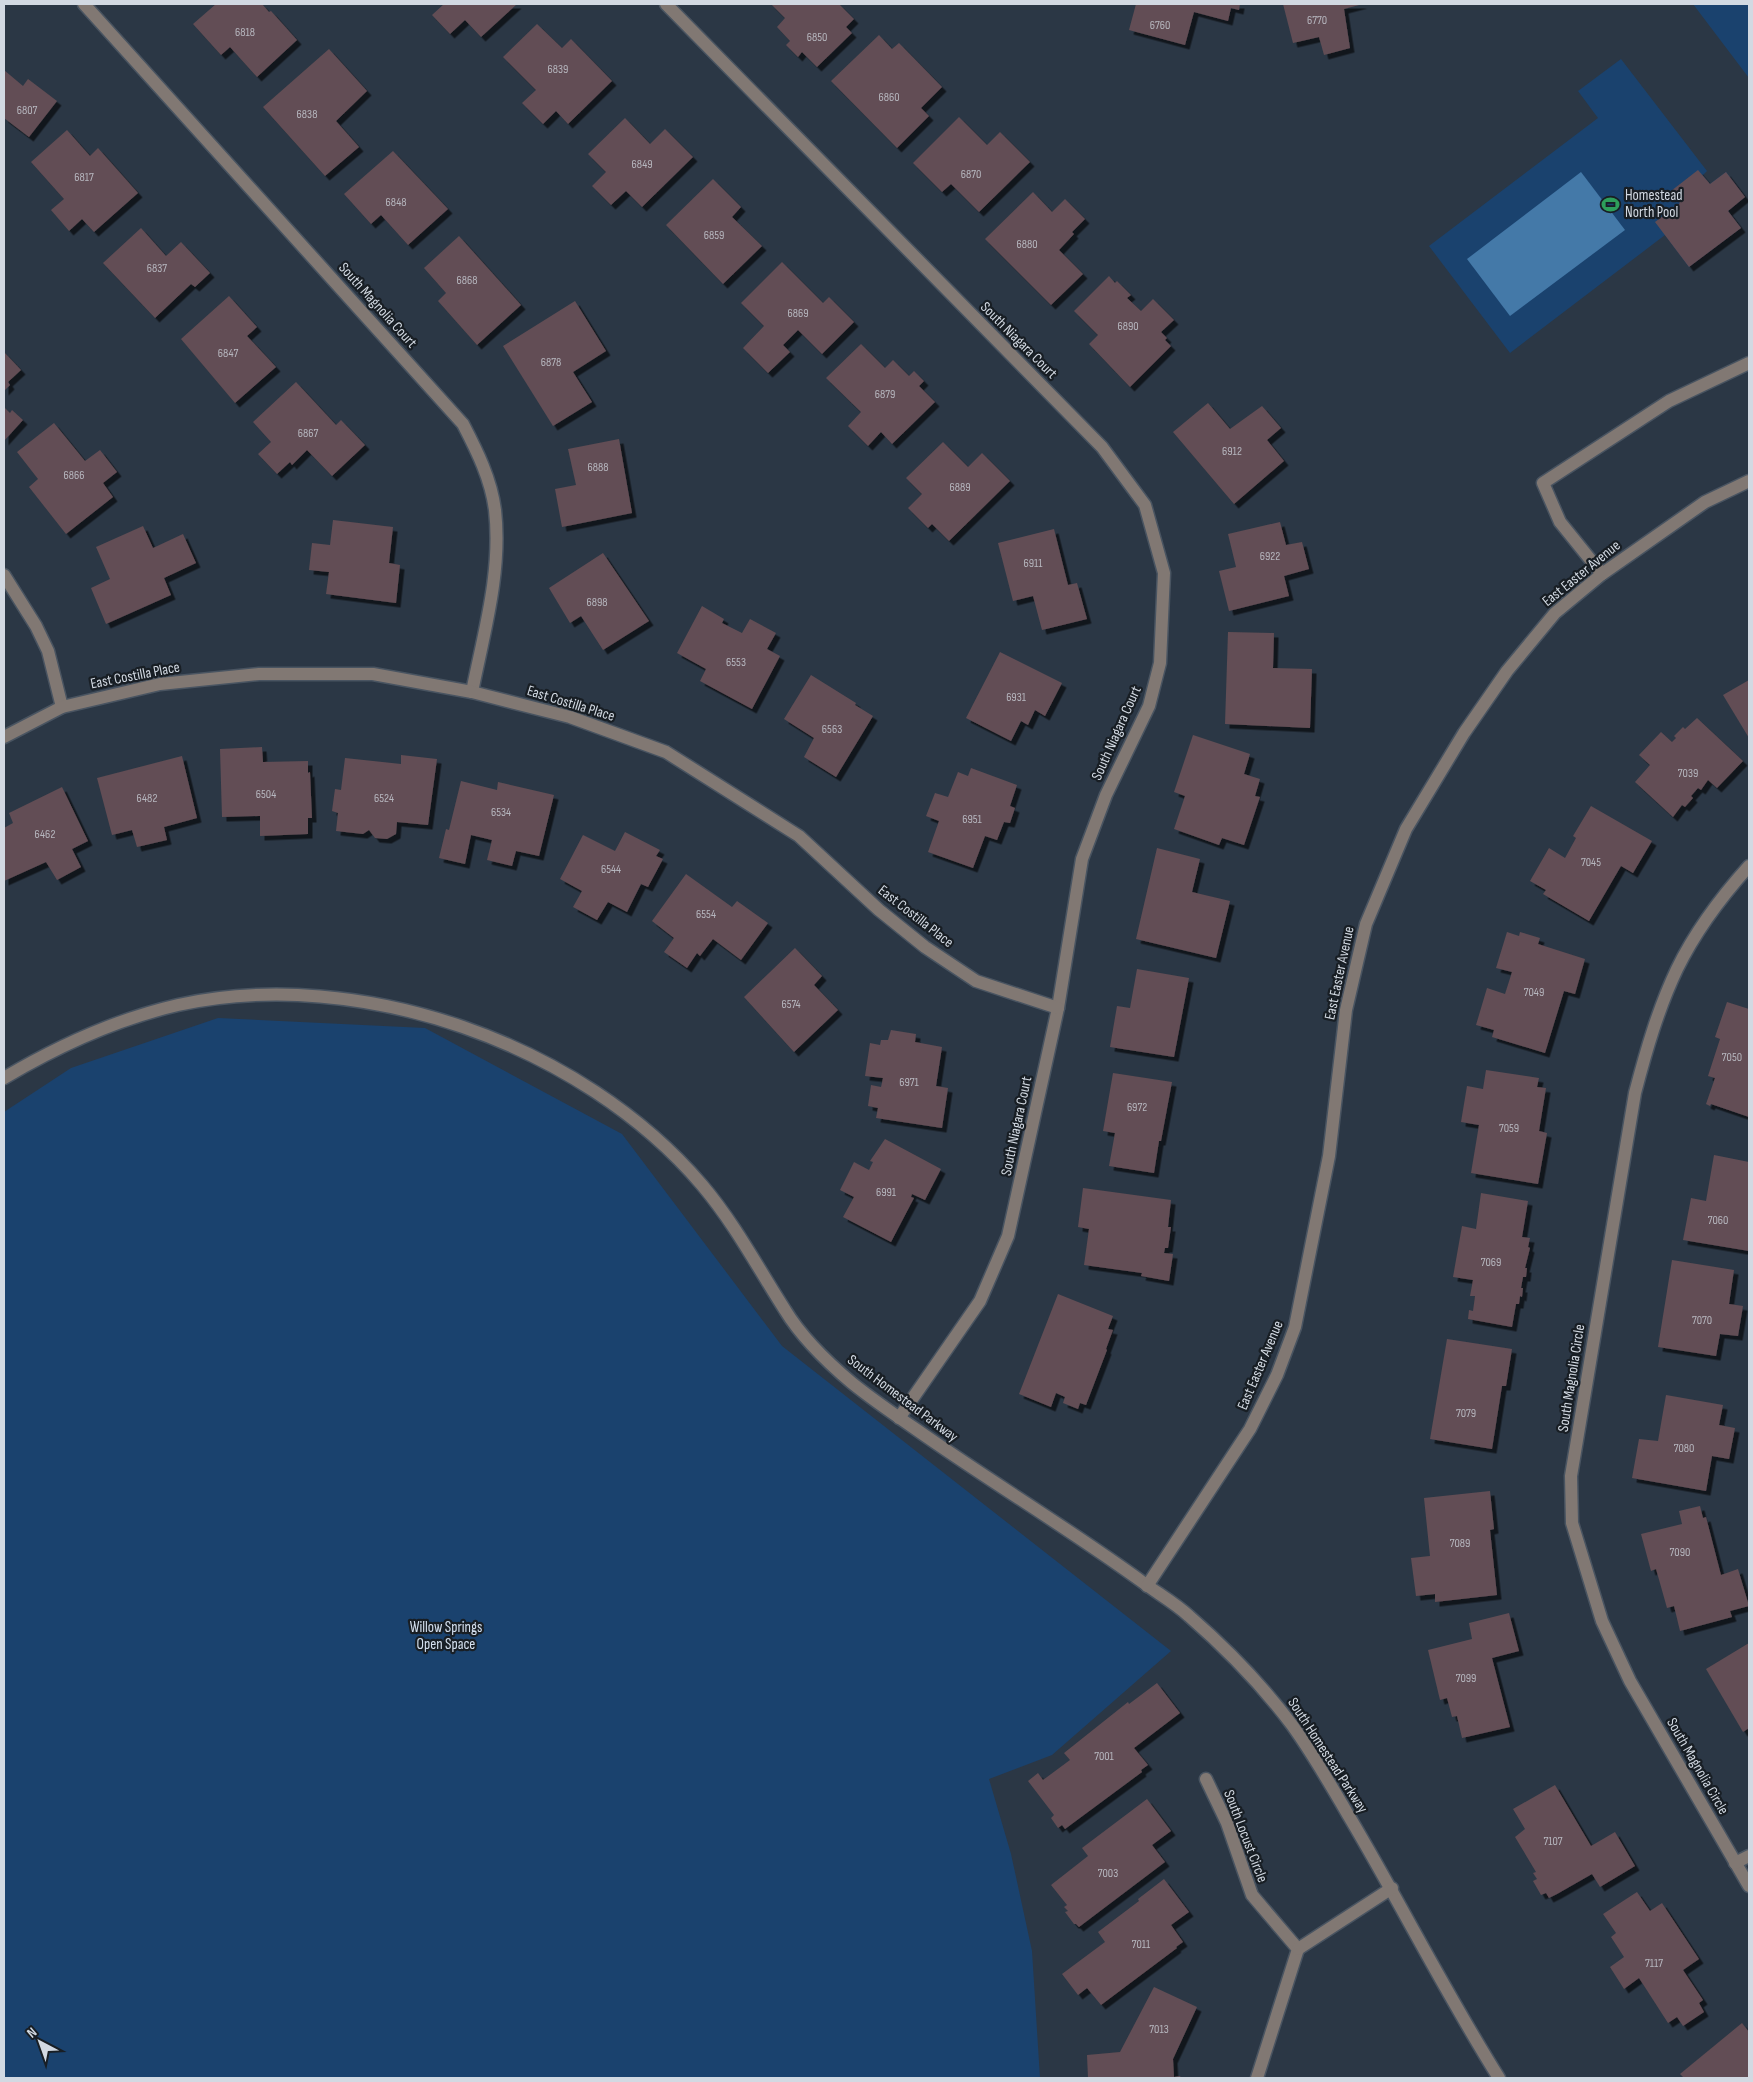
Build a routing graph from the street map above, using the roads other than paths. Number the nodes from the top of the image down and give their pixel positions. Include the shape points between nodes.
1 (84, 4) edge
2 (666, 4) edge
3 (1749, 363) edge
4 (1749, 481) edge
5 (1602, 574) junction
6 (4, 575) edge
7 (472, 692) junction
8 (62, 707) junction
9 (4, 737) edge
10 (1749, 866) edge
11 (1058, 1008) junction
12 (4, 1078) edge
13 (899, 1418) junction
14 (1147, 1586) junction
15 (1206, 1779) dead end
16 (1749, 1856) edge
17 (1735, 1864) junction
18 (1749, 1886) edge
19 (1392, 1888) junction
20 (1298, 1949) junction
21 (1257, 2078) edge
22 (1499, 2078) edge

1 - 7 street, South Magnolia Court via 463,424 482,462 494,509 496,570
2 - 11 street, South Niagara Court via 1102,448 1145,505 1164,573 1160,664 1149,706 1106,795 1082,858
3 - 5 street via 1669,401 1543,483 1560,522
4 - 5 street, East Easter Avenue via 1706,502
5 - 14 street, East Easter Avenue via 1555,614 1507,671 1464,732 1406,829 1366,924 1348,1000 1329,1156 1295,1327 1277,1375 1250,1429
6 - 8 street via 48,651
7 - 8 street, East Costilla Place via 373,674 259,674 160,684
7 - 11 street, East Costilla Place via 570,717 666,752 799,836 879,910 925,947 976,981
8 - 9 street, East Costilla Place
10 - 17 street, South Magnolia Circle via 1710,916 1678,969 1650,1037 1635,1093 1571,1476 1572,1523 1602,1621 1630,1681
11 - 13 street, South Niagara Court via 1008,1236 980,1301
12 - 13 street, South Homestead Parkway via 40,1056 137,1016 182,1004 283,994 341,998 394,1007 517,1048 616,1105 655,1137 702,1184 739,1234 787,1314 816,1351 855,1386
13 - 14 street, South Homestead Parkway
14 - 19 street, South Homestead Parkway via 1184,1611 1234,1658 1274,1702 1328,1780
15 - 20 street, South Locust Circle via 1252,1895
16 - 17 street
17 - 18 street, South Magnolia Circle
19 - 20 street
19 - 22 street, South Homestead Parkway via 1465,2024
20 - 21 street

